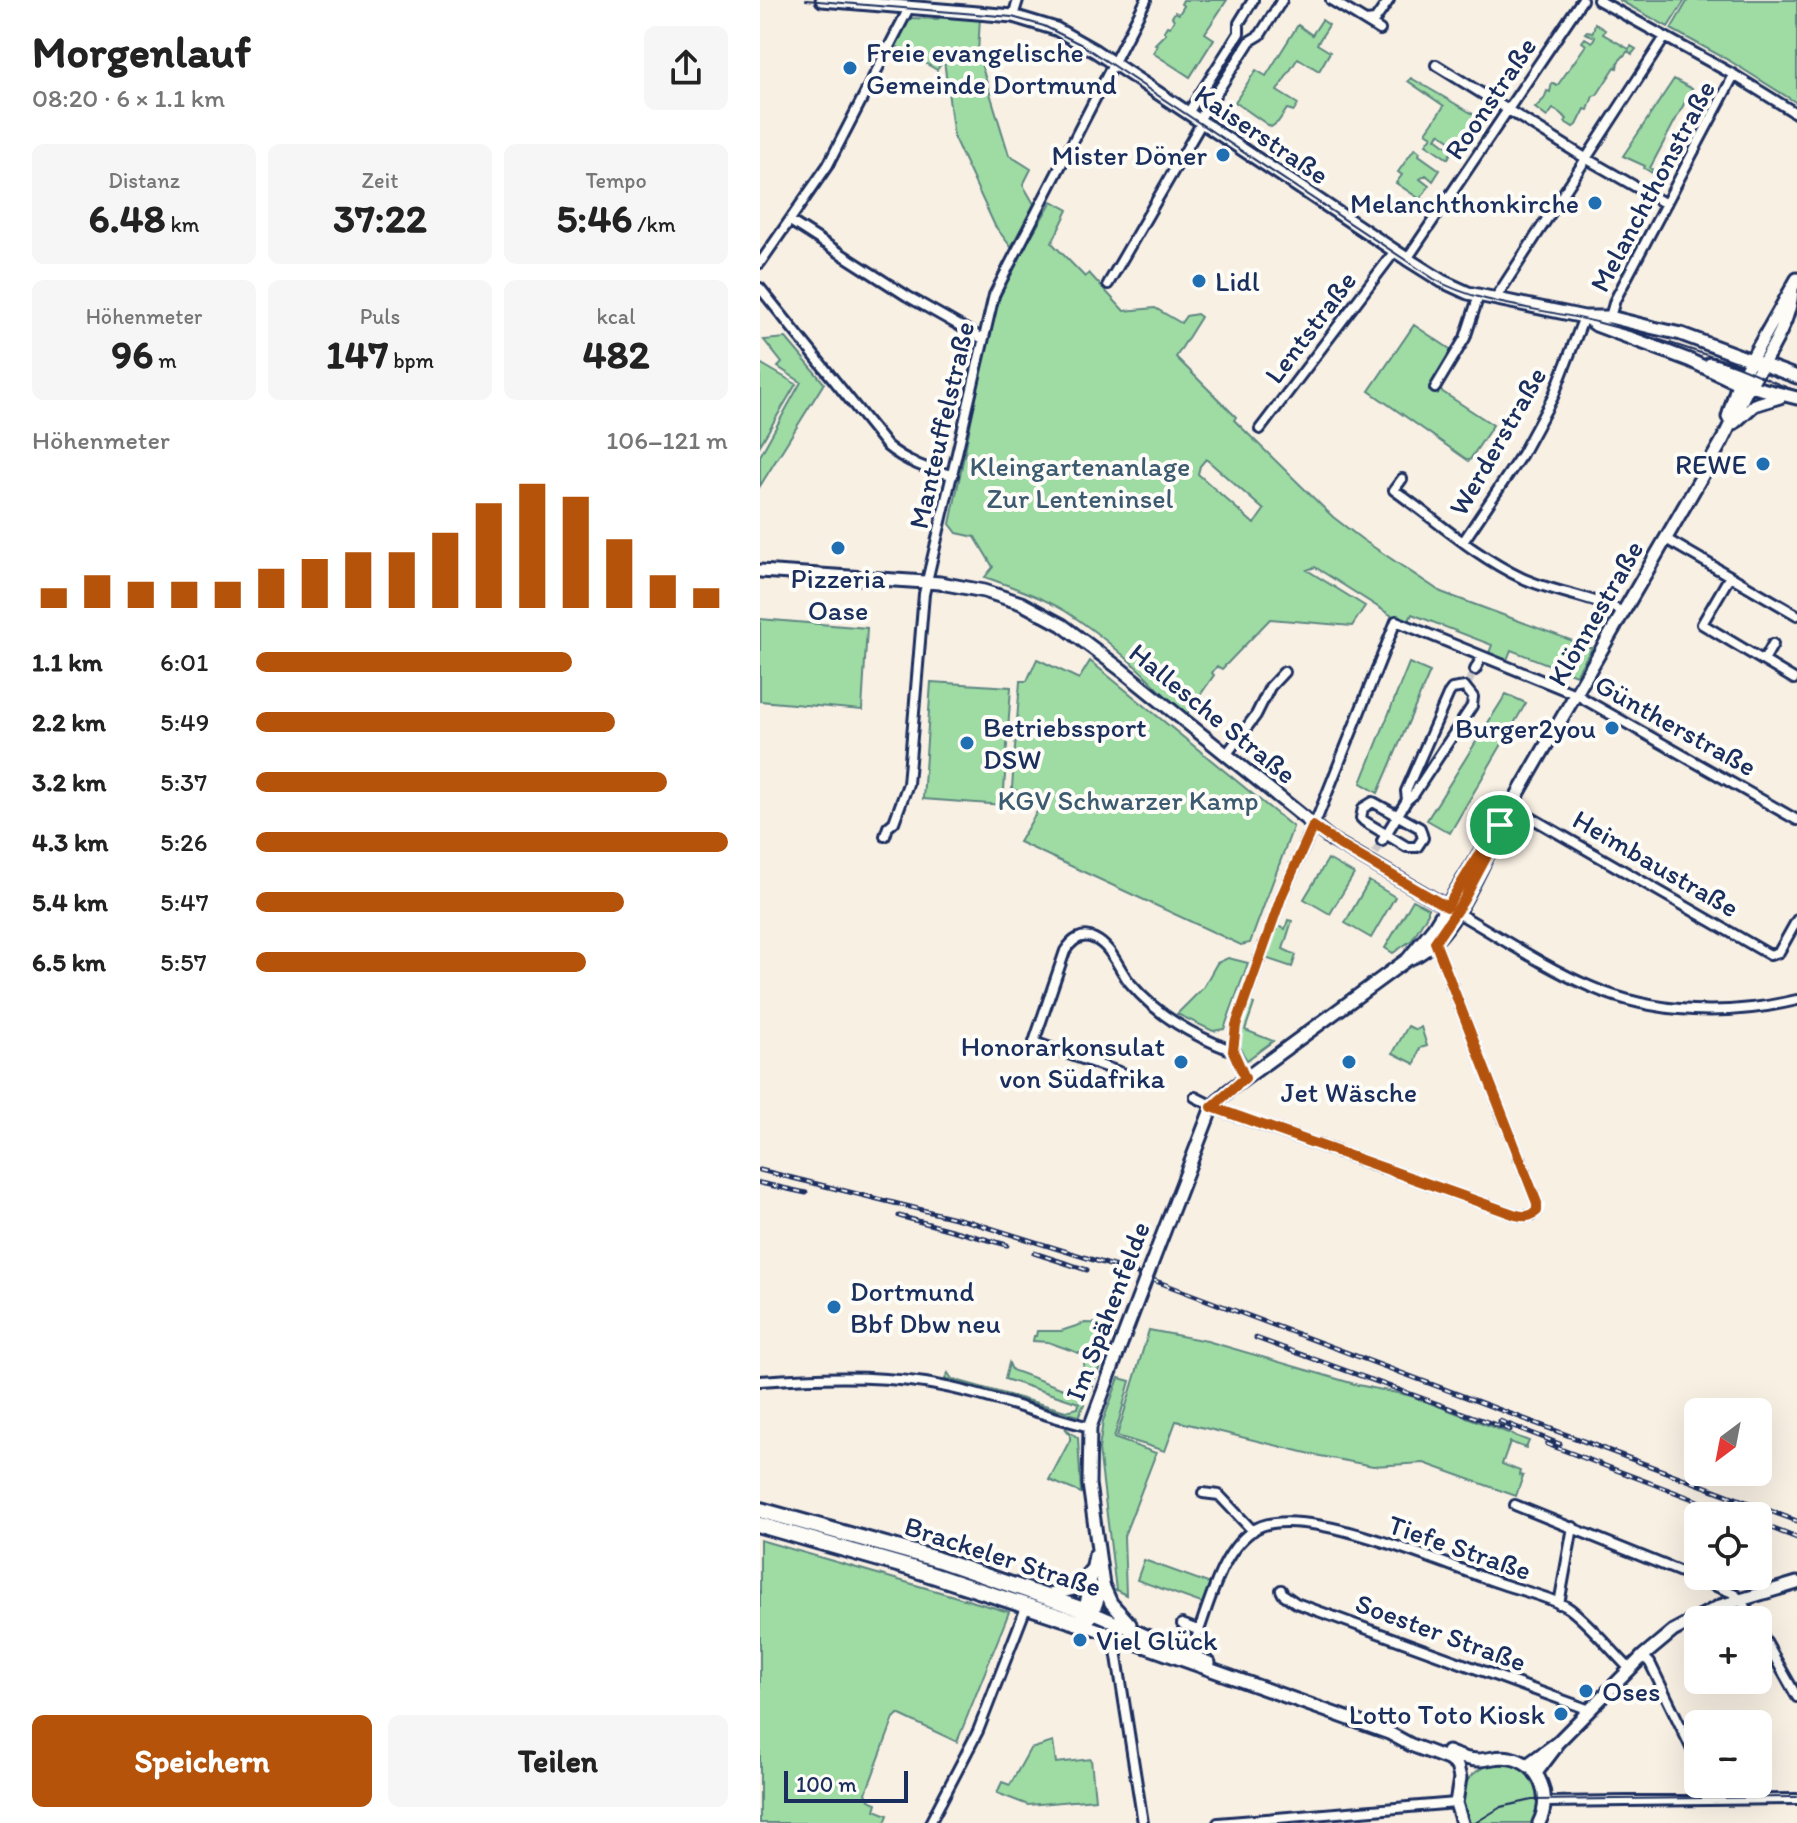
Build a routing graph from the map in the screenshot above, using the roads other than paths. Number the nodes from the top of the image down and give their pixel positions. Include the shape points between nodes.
1 (822, 0) edge
2 (1018, 0) edge
3 (1146, 0) edge
4 (1253, 0) edge
5 (1282, 0) edge
6 (1331, 0) edge
7 (1389, 0) edge
8 (1582, 0) edge
9 (1598, 0) edge
10 (912, 4) edge
11 (1013, 16) junction
12 (1365, 21) junction
13 (1380, 30) dead end
14 (1239, 33) junction
15 (1665, 37) junction
16 (1250, 41) junction
17 (1114, 64) junction
18 (1436, 65) dead end
19 (1734, 75) junction
20 (1508, 111) junction
21 (1188, 113) junction
22 (1797, 114) edge
23 (1201, 121) junction
24 (1587, 159) junction
25 (1666, 204) junction
26 (790, 221) junction
27 (1395, 251) junction
28 (1407, 259) junction
29 (760, 263) edge
30 (1108, 284) dead end
31 (1794, 285) edge
32 (760, 288) edge
33 (1479, 295) junction
34 (1495, 299) junction
35 (1584, 317) junction
36 (1610, 317) junction
37 (983, 339) junction
38 (1758, 362) junction
39 (1797, 377) edge
40 (1747, 380) junction
41 (1435, 388) dead end
42 (1793, 397) edge
43 (1730, 425) junction
44 (1260, 429) dead end
45 (953, 475) junction
46 (1402, 479) dead end
47 (1666, 539) junction
48 (1463, 542) junction
49 (760, 571) edge
50 (1730, 576) junction
51 (927, 582) junction
52 (1623, 612) junction
53 (1797, 615) edge
54 (1773, 644) dead end
55 (1482, 656) junction
56 (1764, 660) junction
57 (1475, 670) tunnel mouth
58 (1284, 672) dead end
59 (1794, 679) dead end
60 (1575, 694) junction
61 (1226, 755) junction
62 (1407, 800) junction
63 (1511, 806) junction
64 (1398, 815) junction
65 (1797, 820) edge
66 (1313, 826) junction
67 (885, 836) dead end
68 (1384, 838) junction
69 (1452, 909) junction
70 (1797, 920) edge
71 (1435, 942) junction
72 (1408, 959) junction
73 (1797, 1000) edge
74 (1233, 1051) junction
75 (1128, 1075) dead end
76 (1245, 1078) junction
77 (1195, 1097) dead end
78 (1212, 1107) junction
79 (760, 1381) edge
80 (1090, 1427) junction
81 (1203, 1493) dead end
82 (1515, 1505) dead end
83 (760, 1510) edge
84 (760, 1525) edge
85 (1573, 1527) junction
86 (1253, 1531) junction
87 (1097, 1541) junction
88 (1094, 1565) junction
89 (1797, 1583) edge
90 (1103, 1585) junction
91 (1281, 1590) dead end
92 (1049, 1595) junction
93 (1740, 1599) junction
94 (1027, 1604) junction
95 (1559, 1604) junction
96 (1744, 1606) edge
97 (1087, 1616) junction
98 (1182, 1624) dead end
99 (1137, 1630) junction
100 (1200, 1631) junction
101 (1119, 1637) junction
102 (1772, 1653) edge
103 (1190, 1654) junction
104 (1643, 1656) junction
105 (1630, 1669) junction
106 (1223, 1672) junction
107 (1797, 1697) edge
108 (1590, 1710) junction
109 (1389, 1733) junction
110 (1684, 1733) edge
111 (1486, 1759) junction
112 (1531, 1769) junction
113 (1459, 1785) junction
114 (1797, 1799) edge
115 (1712, 1800) joint
116 (1545, 1802) junction
117 (1456, 1803) junction
118 (930, 1823) edge
119 (1143, 1823) edge
120 (1218, 1823) edge
121 (1462, 1823) edge
122 (1539, 1823) edge

1 - 10 main road, Kaiserstraße
2 - 11 street
3 - 17 street, Manteuffelstraße
4 - 14 street
5 - 16 street via 1260,35
6 - 12 street
7 - 12 street via 1375,20
8 - 20 street, Roonstraße
9 - 15 street
10 - 11 main road, Kaiserstraße
10 - 26 street via 828,165
11 - 17 main road, Kaiserstraße via 1067,34
12 - 13 street
14 - 16 street
14 - 21 street
15 - 19 street
15 - 24 street
16 - 23 street
17 - 21 main road, Kaiserstraße
17 - 37 street, Manteuffelstraße via 1000,279
18 - 20 street
19 - 22 street
19 - 25 street, Melanchthonstraße
20 - 24 street
20 - 28 street, Roonstraße
21 - 23 main road, Kaiserstraße
23 - 27 main road, Kaiserstraße
23 - 30 street
24 - 25 street
24 - 34 street
25 - 36 street, Melanchthonstraße
26 - 29 street
26 - 37 street
27 - 28 main road, Kaiserstraße
27 - 44 street, Lentstraße
28 - 33 main road, Kaiserstraße via 1442,281
31 - 38 main road, Klönnestraße via 1792,299
32 - 45 street via 887,446
33 - 34 main road, Kaiserstraße
33 - 41 street via 1465,338
34 - 35 main road, Kaiserstraße
35 - 36 main road, Kaiserstraße
35 - 40 main road, Kaiserstraße
35 - 48 street, Werderstraße via 1553,397
36 - 38 main road, Kaiserstraße via 1681,334
37 - 45 street, Manteuffelstraße
38 - 39 main road, Kaiserstraße
38 - 40 main road, Klönnestraße
40 - 42 main road
40 - 43 main road, Klönnestraße
42 - 43 main road via 1754,405
43 - 47 main road, Klönnestraße
45 - 51 street, Manteuffelstraße
46 - 48 street via 1392,493
47 - 50 street
47 - 52 main road, Klönnestraße
48 - 52 street via 1523,578
49 - 51 main road, Hallesche Straße
50 - 53 street
50 - 56 street via 1702,624
51 - 61 main road, Hallesche Straße via 1000,596 1062,625
51 - 67 street, Manteuffelstraße via 908,784 894,826
52 - 60 main road, Klönnestraße
54 - 56 street
55 - 57 street
55 - 60 street, Güntherstraße
55 - 66 street, Güntherstraße via 1396,621
56 - 59 street
58 - 61 street
60 - 63 main road, Klönnestraße
60 - 65 street, Güntherstraße
61 - 66 main road, Hallesche Straße
62 - 62 street via 1406,791 1449,693 1466,685 1472,706
62 - 64 street
63 - 69 main road, Klönnestraße
63 - 70 street, Heimbaustraße via 1770,955 1779,952
64 - 68 street
64 - 68 street via 1373,802 1363,808 1361,818
64 - 68 street via 1420,828 1420,844 1407,847
66 - 69 main road, Hallesche Straße
66 - 74 street via 1260,956 1236,1025
69 - 71 main road, Klönnestraße
69 - 72 main road, Klönnestraße
69 - 73 street via 1589,986 1640,1002 1713,1010
71 - 72 main road, Klönnestraße
71 - 78 street via 1537,1203 1533,1214 1516,1215
72 - 76 main road, Klönnestraße
74 - 75 street via 1165,1017 1098,940 1082,936 1065,951 1034,1042
74 - 76 street
76 - 78 main road, Klönnestraße
77 - 78 street
78 - 80 main road, Im Spähenfelde, bridge
79 - 80 street via 826,1377 927,1383
80 - 87 main road, Im Spähenfelde via 1088,1465
81 - 86 street via 1219,1495
82 - 85 street
83 - 92 highway, Brackeler Straße
84 - 94 highway, Brackeler Straße
85 - 93 street
85 - 95 street
86 - 95 street, Tiefe Straße via 1286,1521 1331,1528
86 - 100 street via 1227,1559
87 - 88 main road, Im Spähenfelde
87 - 90 main road, Im Spähenfelde
88 - 92 main road via 1074,1589
88 - 97 main road, Im Spähenfelde
89 - 93 main road
90 - 97 main road, Im Spähenfelde
90 - 99 main road via 1111,1603
91 - 108 street, Soester Straße via 1296,1603
92 - 97 highway, Brackeler Straße
93 - 96 street
93 - 104 main road via 1682,1626
94 - 97 highway, Brackeler Straße
94 - 118 street via 978,1731
95 - 105 street, Tiefe Straße
97 - 99 main road, Brackeler Straße
97 - 101 main road, Brackeler Straße
98 - 100 street
99 - 103 main road, Brackeler Straße
100 - 103 street
101 - 106 main road, Brackeler Straße
101 - 119 street via 1116,1650
102 - 107 street
103 - 106 main road, Brackeler Straße
104 - 105 main road
104 - 110 street
105 - 108 main road
106 - 109 main road, Brackeler Straße
108 - 112 main road
109 - 111 main road, Brackeler Straße via 1465,1758
109 - 113 main road, Brackeler Straße via 1453,1762
111 - 112 main road, Brackeler Straße via 1510,1758
111 - 113 main road
112 - 116 main road via 1542,1784
113 - 117 main road
114 - 115 street
115 - 116 street
116 - 122 main road
117 - 120 street
117 - 121 main road

